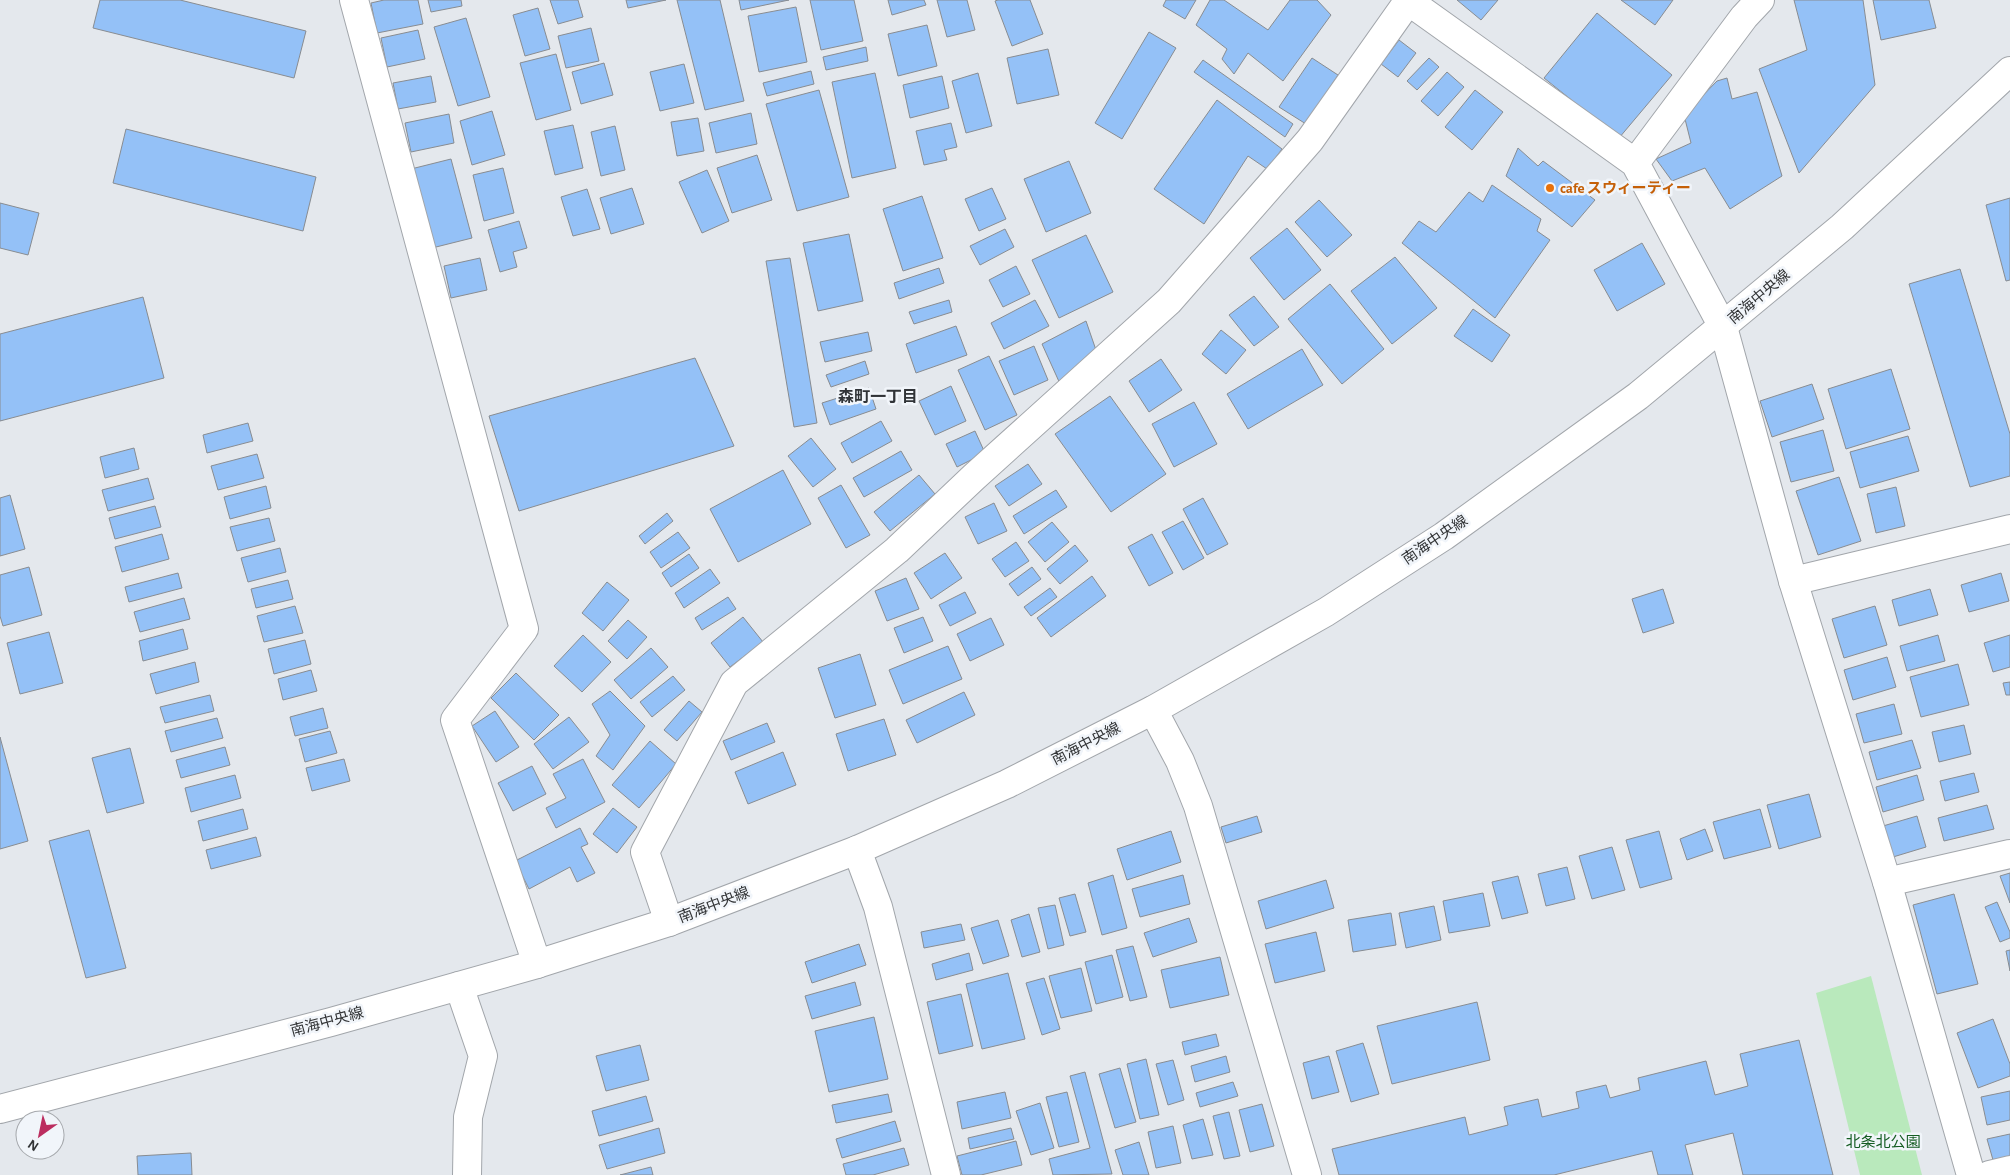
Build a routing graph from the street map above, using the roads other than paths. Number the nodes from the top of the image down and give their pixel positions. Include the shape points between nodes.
1 (354, 0) edge
2 (1408, 0) edge
3 (1760, 0) edge
4 (2010, 71) edge
5 (1635, 163) junction
6 (1723, 328) junction
7 (2010, 529) edge
8 (1793, 581) junction
9 (1153, 710) junction
10 (857, 850) junction
11 (2010, 854) edge
12 (1888, 882) junction
13 (670, 922) junction
14 (536, 964) junction
15 (459, 986) junction
16 (0, 1108) edge
17 (2010, 1170) edge
18 (467, 1175) edge
19 (946, 1175) edge
20 (1306, 1175) edge
21 (1970, 1175) edge
22 (1989, 1175) edge

1 - 14 street via 524,629 455,720
2 - 5 street
2 - 13 street via 1310,140 1169,301 898,550 734,683 645,852
3 - 5 street
4 - 6 street, 南海中央線 via 1842,227
5 - 6 street
6 - 8 street
6 - 9 street, 南海中央線 via 1638,396 1444,536 1326,612
7 - 8 street
8 - 12 street
9 - 10 street, 南海中央線 via 1006,784
9 - 20 street via 1180,761 1198,806
10 - 13 street, 南海中央線
10 - 19 street via 878,906
11 - 12 street
12 - 21 street
13 - 14 street, 南海中央線
14 - 15 street, 南海中央線
15 - 16 street, 南海中央線
15 - 18 street via 483,1056 468,1117
17 - 22 street

